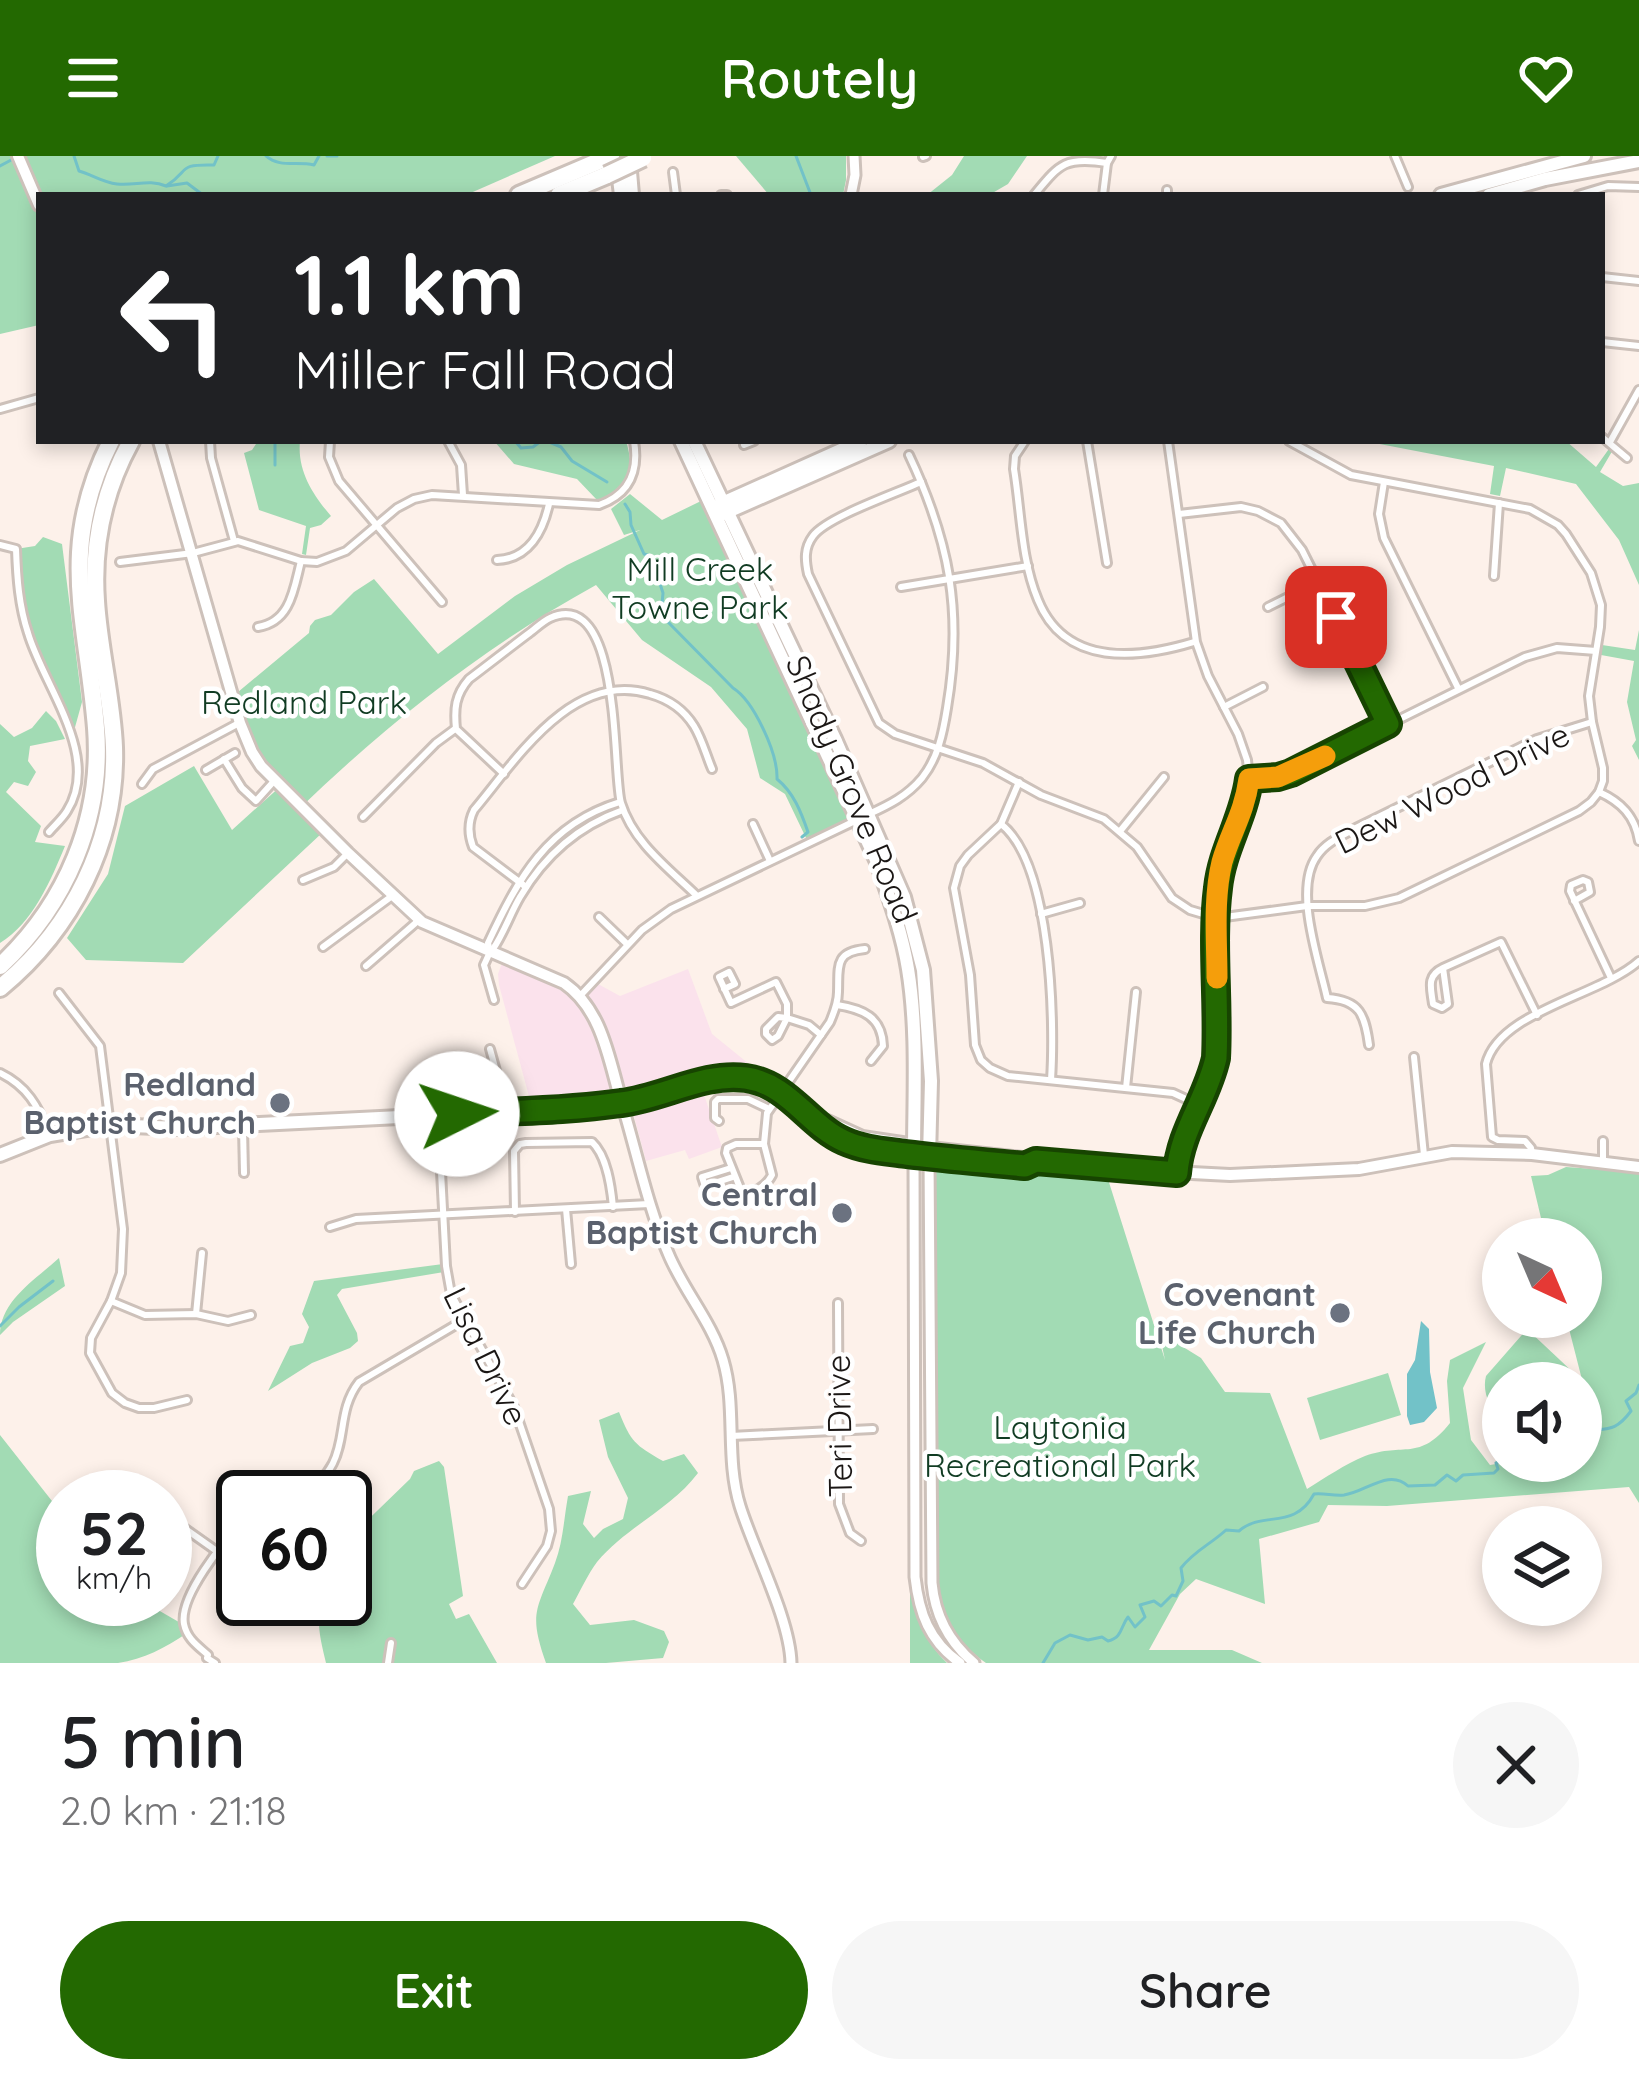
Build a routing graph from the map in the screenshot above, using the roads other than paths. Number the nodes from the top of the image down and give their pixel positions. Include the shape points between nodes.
1 (18, 156) edge
2 (854, 156) edge
3 (1395, 156) edge
4 (1584, 156) edge
5 (639, 157) edge
6 (1109, 160) edge
7 (610, 161) edge
8 (1639, 161) edge
9 (673, 172) dead end
10 (1408, 187) dead end
11 (1639, 187) edge
12 (527, 192) edge
13 (564, 192) edge
14 (620, 192) edge
15 (633, 192) edge
16 (676, 192) edge
17 (851, 192) edge
18 (1036, 192) edge
19 (1104, 192) edge
20 (1452, 192) edge
21 (1500, 192) edge
22 (1588, 192) edge
23 (36, 198) edge
24 (1605, 277) edge
25 (1639, 281) edge
26 (1605, 341) edge
27 (1639, 346) edge
28 (1639, 390) edge
29 (36, 399) edge
30 (0, 410) edge
31 (1606, 440) edge
32 (110, 444) edge
33 (130, 444) edge
34 (160, 444) edge
35 (210, 444) edge
36 (330, 444) edge
37 (450, 444) edge
38 (634, 444) edge
39 (683, 444) edge
40 (695, 444) edge
41 (748, 444) edge
42 (855, 444) edge
43 (881, 444) edge
44 (1022, 444) edge
45 (1087, 444) edge
46 (1168, 444) edge
47 (1295, 444) edge
48 (744, 446) dead end
49 (909, 454) dead end
50 (1627, 458) dead end
51 (713, 481) junction
52 (921, 482) junction
53 (1384, 482) junction
54 (463, 495) junction
55 (752, 495) junction
56 (1499, 503) junction
57 (549, 504) junction
58 (720, 509) junction
59 (1179, 514) junction
60 (376, 525) junction
61 (740, 537) junction
62 (234, 541) junction
63 (0, 545) edge
64 (193, 553) junction
65 (497, 560) dead end
66 (301, 561) junction
67 (120, 562) dead end
68 (1107, 562) dead end
69 (1029, 566) junction
70 (1494, 576) dead end
71 (951, 578) junction
72 (1318, 581) junction
73 (901, 587) dead end
74 (442, 602) dead end
75 (1268, 607) dead end
76 (258, 626) dead end
77 (1196, 642) junction
78 (1596, 651) junction
79 (1263, 686) dead end
80 (1459, 690) junction
81 (612, 691) junction
82 (1224, 707) junction
83 (1592, 722) junction
84 (240, 723) junction
85 (1388, 724) junction
86 (456, 729) junction
87 (938, 748) junction
88 (235, 753) dead end
89 (224, 759) junction
90 (206, 770) dead end
91 (712, 770) dead end
92 (504, 774) junction
93 (1164, 777) dead end
94 (1249, 779) junction
95 (274, 781) junction
96 (1019, 782) junction
97 (142, 784) dead end
98 (1599, 792) junction
99 (622, 806) junction
100 (362, 817) dead end
101 (863, 817) junction
102 (753, 824) dead end
103 (1001, 824) junction
104 (1121, 830) junction
105 (49, 832) dead end
106 (1639, 841) edge
107 (348, 853) junction
108 (770, 861) junction
109 (303, 880) dead end
110 (522, 884) junction
111 (392, 896) junction
112 (697, 896) junction
113 (1574, 901) dead end
114 (1080, 903) dead end
115 (1307, 906) junction
116 (1041, 914) junction
117 (599, 917) dead end
118 (1217, 918) junction
119 (419, 920) junction
120 (628, 944) junction
121 (323, 947) dead end
122 (865, 949) dead end
123 (490, 952) junction
124 (1639, 961) edge
125 (0, 966) edge
126 (366, 967) dead end
127 (1444, 968) junction
128 (1611, 978) junction
129 (0, 988) edge
130 (724, 989) dead end
131 (1136, 992) dead end
132 (58, 993) dead end
133 (580, 996) junction
134 (494, 1000) dead end
135 (837, 1005) junction
136 (1537, 1015) junction
137 (821, 1035) junction
138 (1369, 1045) dead end
139 (490, 1048) dead end
140 (1414, 1057) dead end
141 (871, 1061) dead end
142 (0, 1073) edge
143 (1051, 1080) junction
144 (1126, 1088) junction
145 (780, 1091) junction
146 (622, 1103) junction
147 (1199, 1105) junction
148 (769, 1109) junction
149 (507, 1111) junction
150 (438, 1115) junction
151 (718, 1121) dead end
152 (243, 1124) junction
153 (110, 1125) junction
154 (50, 1135) junction
155 (1603, 1141) dead end
156 (764, 1144) junction
157 (922, 1151) junction
158 (1532, 1154) junction
159 (0, 1155) edge
160 (1424, 1155) junction
161 (1603, 1163) junction
162 (1639, 1167) edge
163 (244, 1173) dead end
164 (1177, 1173) junction
165 (650, 1204) junction
166 (613, 1207) junction
167 (566, 1210) junction
168 (515, 1212) junction
169 (443, 1215) junction
170 (330, 1227) dead end
171 (202, 1252) dead end
172 (571, 1264) dead end
173 (111, 1301) junction
174 (838, 1304) dead end
175 (196, 1314) junction
176 (251, 1316) dead end
177 (464, 1320) junction
178 (187, 1400) dead end
179 (873, 1429) dead end
180 (838, 1430) junction
181 (730, 1436) junction
182 (329, 1470) edge
183 (861, 1541) dead end
184 (216, 1555) edge
185 (522, 1584) dead end
186 (391, 1643) dead end
187 (215, 1663) edge
188 (388, 1663) edge
189 (791, 1663) edge
190 (959, 1663) edge
191 (974, 1663) edge

1 - 23 main road
2 - 17 street
3 - 10 street
4 - 20 main road
5 - 7 highway, bridge
5 - 15 main road
6 - 18 street via 1067,160
6 - 19 street
7 - 12 highway
7 - 13 highway
7 - 14 main road
8 - 21 main road
9 - 16 street
11 - 22 street
24 - 25 street
26 - 27 street
28 - 31 street
29 - 30 street
31 - 50 street
32 - 125 highway via 79,548 96,729 90,814 60,892
33 - 129 highway via 111,483 95,558 114,749 107,818 63,921
34 - 64 main road
35 - 62 street
36 - 60 street via 339,481
37 - 54 street
38 - 57 street via 636,468 618,496 599,506
39 - 58 main road, Shady Grove Road
40 - 51 main road, Shady Grove Road
41 - 48 street
42 - 55 main road
43 - 55 main road
44 - 69 street via 1014,469
45 - 68 street
46 - 59 street
47 - 53 street via 1352,475
49 - 52 street
51 - 55 main road
51 - 58 main road, Shady Grove Road
52 - 71 street
52 - 87 street via 818,530 806,564 879,723
53 - 56 street
53 - 80 street via 1384,538
54 - 57 street
54 - 60 street via 414,499
55 - 58 main road
55 - 61 main road
56 - 70 street
56 - 78 street via 1540,514 1574,545 1600,605
57 - 65 street via 537,538
58 - 61 main road, Shady Grove Road
58 - 101 main road, Shady Grove Road
59 - 72 street via 1258,511 1295,538
59 - 77 street
60 - 66 street via 336,557
60 - 74 street
61 - 101 main road, Shady Grove Road
62 - 64 street
62 - 66 street
63 - 105 street via 16,549 28,636 77,758 69,809
64 - 67 street
64 - 84 main road
66 - 76 street via 286,610
69 - 71 street
69 - 77 street via 1047,616 1075,643 1135,655
71 - 73 street
71 - 87 street via 953,675
72 - 75 street
72 - 85 street
77 - 82 street
78 - 80 street via 1542,651
78 - 83 street
79 - 82 street
80 - 85 street
81 - 86 street via 590,628 556,616 469,679 455,702
81 - 91 street via 645,692 676,707
81 - 92 street via 565,711
81 - 99 street
82 - 94 street
83 - 98 street via 1603,768
83 - 115 street, Dew Wood Drive via 1537,739 1329,843 1312,863
84 - 95 main road
84 - 97 street via 153,769
85 - 94 street via 1291,773
86 - 92 street
86 - 100 street
87 - 96 street
87 - 101 street via 910,790
88 - 89 street
89 - 90 street
89 - 95 street via 256,801
92 - 110 street via 474,810 470,839
93 - 104 street
94 - 118 street via 1222,863
95 - 107 main road
96 - 103 street
96 - 104 street
98 - 106 street via 1628,812
98 - 115 street via 1580,811 1400,898
99 - 110 street via 571,824
99 - 112 street via 640,840
101 - 108 street
101 - 157 main road, Shady Grove Road via 908,969
102 - 108 street
103 - 116 street via 1019,842
103 - 143 street via 960,866 954,888 975,1045 998,1072
104 - 118 street via 1172,898
107 - 109 street
107 - 111 main road
108 - 112 street
110 - 123 street
111 - 119 main road
111 - 121 street
112 - 120 street
113 - 128 street
114 - 116 street
115 - 118 street
115 - 138 street, Dew Wood Drive via 1328,998 1355,1006
116 - 143 street via 1051,971
117 - 120 street
118 - 147 street via 1216,1058
119 - 123 main road
119 - 126 street
120 - 133 street
122 - 135 street via 841,960
123 - 133 main road
123 - 134 street via 484,965
124 - 128 street
127 - 127 street via 1448,1004 1442,1008 1433,1004 1430,981
127 - 136 street via 1501,941
128 - 136 street
130 - 137 street via 731,1004 776,982 787,1018
131 - 144 street
132 - 153 street via 100,1046
133 - 146 main road
135 - 137 street
135 - 141 street via 862,1010 881,1030 883,1046
136 - 158 street via 1504,1033 1486,1064 1492,1137 1525,1141
137 - 145 street
139 - 149 street
140 - 160 street
142 - 154 street via 32,1097
143 - 144 street
144 - 147 street
145 - 146 main road via 726,1078
145 - 148 street
145 - 157 main road via 815,1118 862,1138
146 - 149 main road
146 - 165 street
147 - 164 street
148 - 151 street via 718,1099
148 - 156 street
149 - 150 main road
150 - 152 main road
150 - 169 street, Lisa Drive
152 - 153 main road
152 - 163 street
153 - 154 main road
153 - 173 street via 124,1245
154 - 159 main road
155 - 161 street
156 - 156 street via 730,1145 726,1153 746,1194 772,1175
157 - 164 main road
157 - 190 street via 915,1577 922,1616
157 - 191 street via 932,1583 940,1620
158 - 160 main road
158 - 161 main road
160 - 164 main road via 1339,1171
161 - 162 main road
165 - 166 street
165 - 181 street via 723,1358
166 - 167 street
166 - 168 street via 592,1142 526,1143 514,1151
167 - 168 street
167 - 172 street
168 - 169 street
169 - 170 street
169 - 177 street, Lisa Drive via 447,1279
171 - 175 street
173 - 175 street via 145,1316
173 - 178 street via 89,1346 112,1393 139,1408
174 - 180 street, Teri Drive
175 - 176 street
177 - 182 street via 359,1382
177 - 185 street, Lisa Drive via 514,1408 550,1509 547,1546
179 - 180 street
180 - 181 street
180 - 183 street, Teri Drive via 840,1510
181 - 189 street via 738,1501
184 - 187 street via 183,1612 191,1640
186 - 188 street

